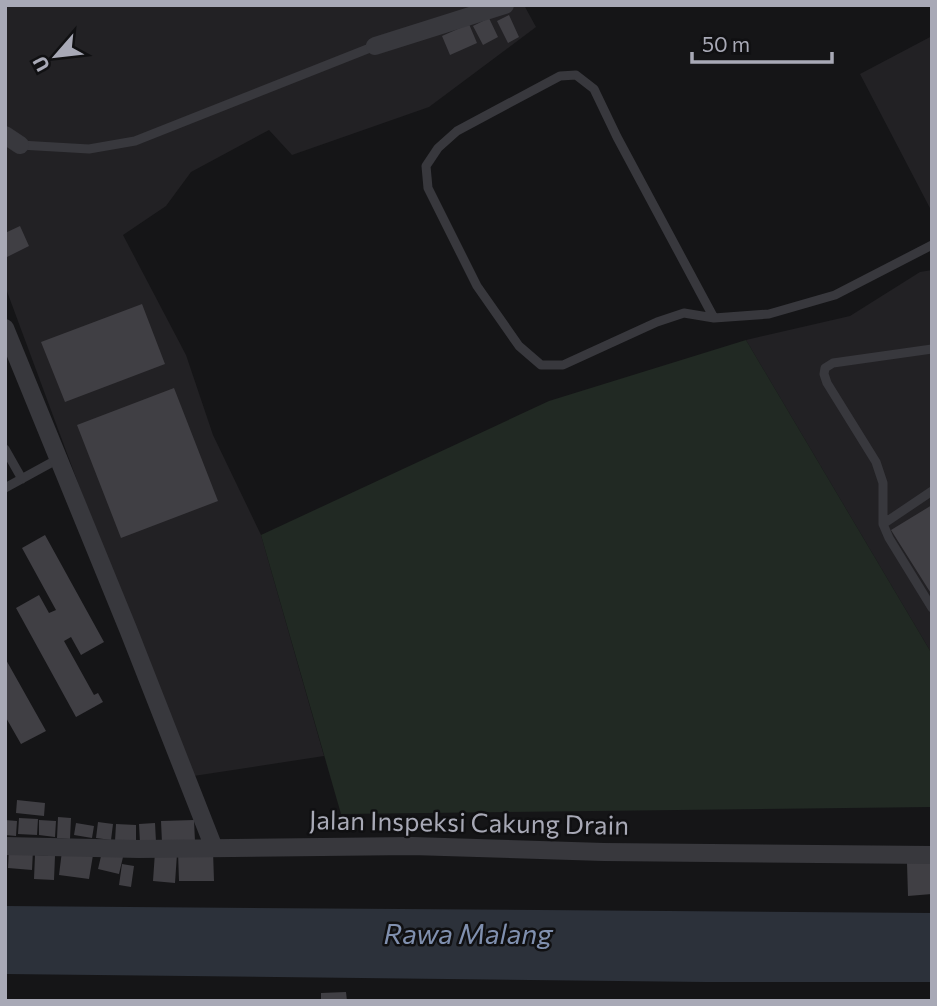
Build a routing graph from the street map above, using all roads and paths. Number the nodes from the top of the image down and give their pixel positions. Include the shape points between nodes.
1 (505, 5) edge
2 (375, 46) joint
3 (12, 140) edge
4 (932, 245) edge
5 (715, 318) junction
6 (5, 328) edge
7 (927, 350) edge
8 (5, 449) edge
9 (58, 459) junction
10 (22, 479) junction
11 (5, 488) edge
12 (932, 491) edge
13 (883, 524) junction
14 (932, 608) edge
15 (5, 846) edge
16 (214, 848) junction
17 (932, 855) edge

1 - 2 street
2 - 3 lane via 135,141 89,149
4 - 5 lane via 835,295 769,314
5 - 5 lane via 684,313 563,365 541,365 519,346 477,286 428,188 426,166 457,131 560,76 576,75 594,89
6 - 9 street
7 - 13 lane via 833,363 825,368 827,383 876,462 883,484
8 - 10 lane
9 - 10 lane
9 - 16 street
10 - 11 lane
12 - 13 lane
13 - 14 lane
15 - 16 street, Jalan Inspeksi Cakung Drain
16 - 17 street, Jalan Inspeksi Cakung Drain via 412,846

